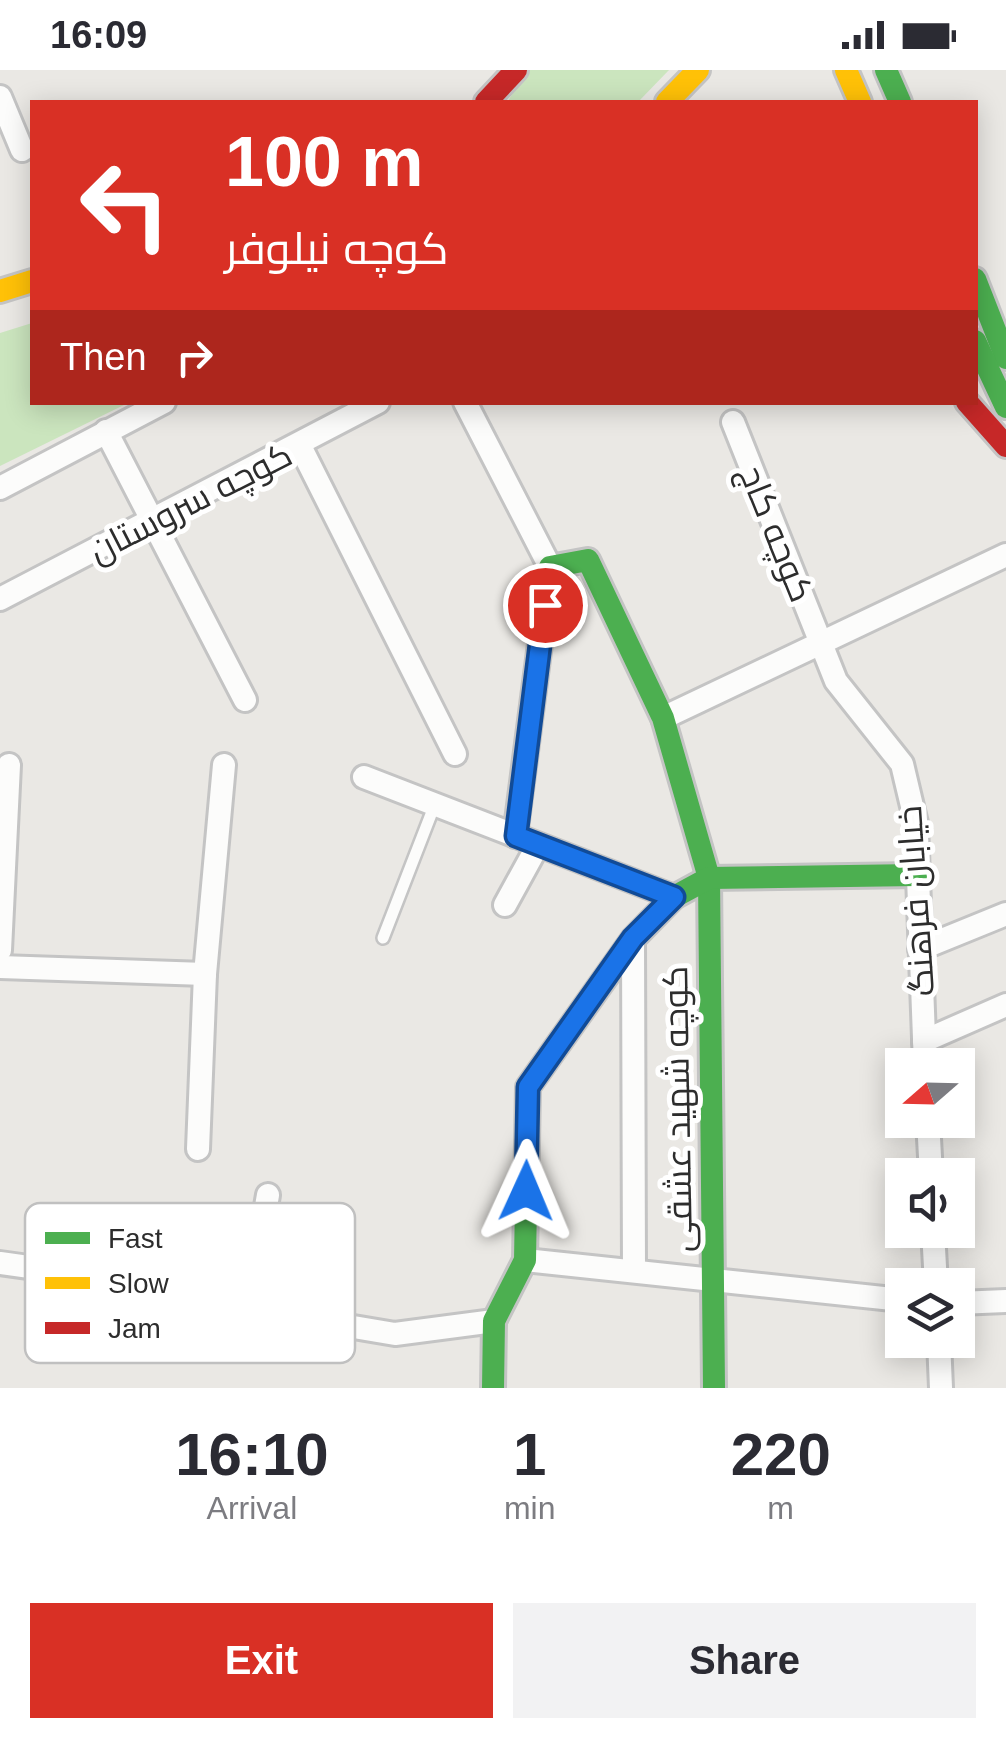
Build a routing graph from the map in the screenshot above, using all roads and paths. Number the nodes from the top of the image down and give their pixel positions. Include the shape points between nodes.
1 (516, 70) edge
2 (698, 70) edge
3 (846, 70) edge
4 (886, 70) edge
5 (0, 97) edge
6 (488, 100) edge
7 (669, 100) edge
8 (859, 100) edge
9 (899, 100) edge
10 (22, 150) dead end
11 (30, 267) edge
12 (0, 275) edge
13 (30, 283) edge
14 (978, 287) edge
15 (0, 292) edge
16 (992, 326) edge
17 (978, 348) edge
18 (978, 350) edge
19 (1006, 359) edge
20 (158, 405) edge
21 (373, 405) edge
22 (466, 405) edge
23 (970, 405) edge
24 (1006, 407) edge
25 (733, 422) dead end
26 (106, 431) junction
27 (300, 446) junction
28 (1006, 446) edge
29 (0, 488) edge
30 (153, 520) junction
31 (1006, 555) edge
32 (550, 567) junction
33 (0, 599) edge
34 (821, 644) junction
35 (245, 700) dead end
36 (663, 718) junction
37 (456, 754) dead end
38 (9, 765) dead end
39 (224, 765) dead end
40 (364, 777) dead end
41 (435, 804) junction
42 (516, 836) junction
43 (538, 844) junction
44 (916, 875) junction
45 (709, 878) junction
46 (674, 897) junction
47 (504, 905) dead end
48 (1006, 914) edge
49 (383, 938) dead end
50 (633, 938) junction
51 (920, 949) junction
52 (0, 950) edge
53 (0, 967) edge
54 (205, 974) junction
55 (1006, 1005) edge
56 (924, 1040) junction
57 (925, 1048) edge
58 (198, 1149) dead end
59 (268, 1195) dead end
60 (267, 1203) edge
61 (526, 1260) junction
62 (0, 1263) edge
63 (25, 1266) edge
64 (634, 1271) junction
65 (714, 1280) junction
66 (885, 1298) edge
67 (1006, 1301) edge
68 (975, 1302) edge
69 (494, 1321) junction
70 (355, 1327) edge
71 (940, 1358) edge
72 (493, 1388) edge
73 (714, 1388) edge
74 (941, 1388) edge

1 - 6 street
2 - 7 street
3 - 8 street
4 - 9 street
5 - 10 street
11 - 12 street
13 - 15 street
14 - 16 street
16 - 19 street
17 - 19 street
18 - 24 street
20 - 26 street
21 - 27 street, کوچه سروستان
22 - 32 street
23 - 28 street
25 - 34 street, کوچه کاج
26 - 29 street
26 - 30 street
27 - 30 street, کوچه سروستان
27 - 37 street
30 - 33 street, کوچه سروستان
30 - 35 street
31 - 34 street
32 - 36 street, کوچه شهید عشقی via 588,560
32 - 42 street
34 - 36 street
34 - 44 street, خیابان فرهنگ via 836,680 902,764 916,823
36 - 45 street, کوچه شهید عشقی
38 - 52 street
39 - 54 street
40 - 41 street
41 - 42 street
41 - 49 lane
42 - 43 street
43 - 46 street
43 - 47 street
44 - 45 street
44 - 51 street, خیابان فرهنگ
45 - 46 street
45 - 65 street, کوچه شهید عشقی
46 - 50 street
48 - 51 street
50 - 61 street via 528,1087
50 - 64 street
51 - 56 street, خیابان فرهنگ
53 - 54 street
54 - 58 street
55 - 56 street
56 - 57 street, خیابان فرهنگ
59 - 60 street
61 - 64 street
61 - 69 street
62 - 63 street
64 - 65 street
65 - 66 street
65 - 73 street, کوچه شهید عشقی
67 - 68 street
69 - 70 street via 394,1334
69 - 72 street
71 - 74 street

